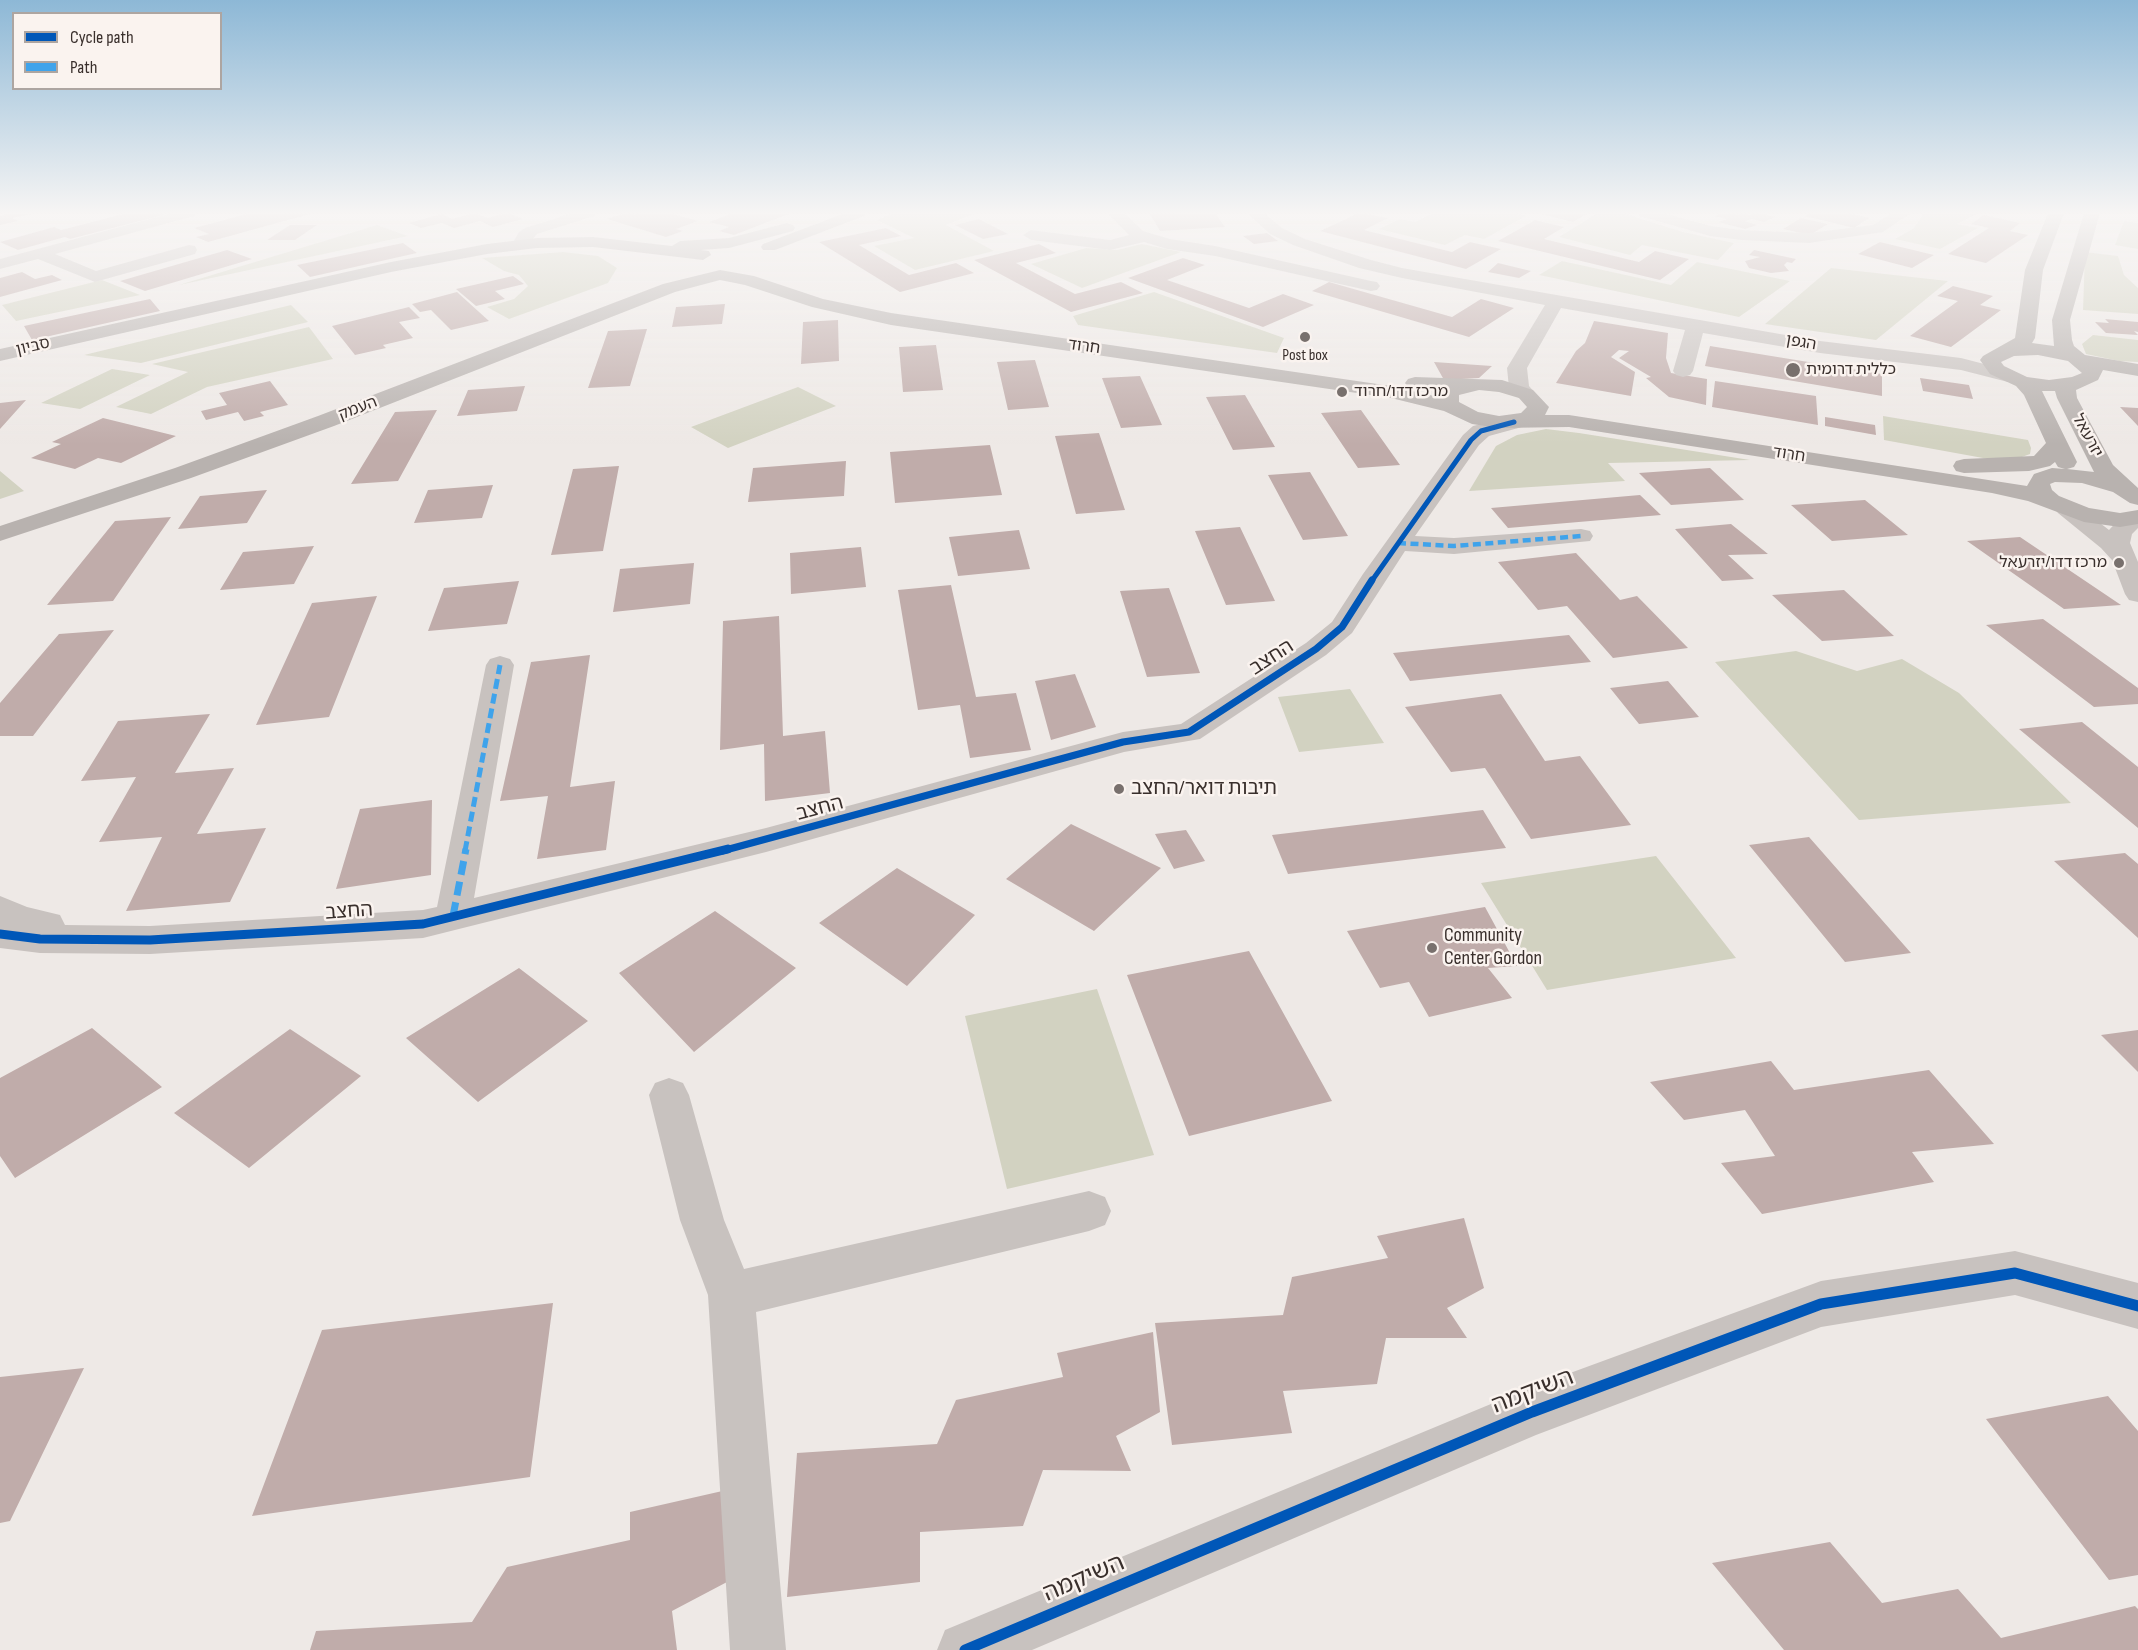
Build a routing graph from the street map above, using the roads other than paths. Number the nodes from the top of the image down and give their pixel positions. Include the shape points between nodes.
1 (289, 290) edge
2 (314, 290) edge
3 (617, 290) edge
4 (632, 290) edge
5 (778, 290) edge
6 (821, 290) edge
7 (1494, 290) edge
8 (2031, 290) edge
9 (2070, 290) edge
10 (1556, 302) junction
11 (1695, 326) junction
12 (2002, 354) junction
13 (0, 355) edge
14 (1898, 357) junction
15 (0, 361) edge
16 (1517, 368) junction
17 (2078, 370) junction
18 (1683, 371) dead end
19 (2138, 371) edge
20 (2016, 379) junction
21 (1473, 385) junction
22 (1528, 396) junction
23 (1455, 410) junction
24 (1517, 421) junction
25 (2057, 442) junction
26 (1465, 449) junction
27 (1949, 465) junction
28 (2055, 475) junction
29 (39, 500) dead end
30 (2134, 502) edge
31 (2061, 506) junction
32 (0, 534) edge
33 (1581, 536) dead end
34 (1398, 543) junction
35 (2121, 555) junction
36 (2138, 594) edge
37 (500, 665) dead end
38 (0, 909) edge
39 (453, 916) junction
40 (0, 934) edge
41 (150, 940) junction
42 (669, 1095) dead end
43 (1089, 1212) dead end
44 (731, 1295) junction
45 (2138, 1306) edge
46 (758, 1650) edge
47 (964, 1650) edge

1 - 13 street, סביון
2 - 15 street, סביון
3 - 29 street, העמק via 303,410
4 - 32 street, העמק via 315,425
5 - 23 street, חרוד via 891,319 1391,392
6 - 21 street, חרוד via 903,310 1402,382
7 - 10 street, הגפן
8 - 12 street via 2025,338 2022,344
9 - 17 street via 2061,320 2062,340
10 - 11 street, הגפן
10 - 16 street
11 - 14 street, הגפן
11 - 18 street
12 - 14 street, הגפן
12 - 17 street via 2038,349
12 - 20 street, יזרעאל via 1990,360 1992,364
14 - 20 street, הגפן via 1961,364
16 - 21 street via 1504,377
16 - 22 street via 1517,381
17 - 19 street
17 - 20 street via 2049,386
17 - 30 street, יזרעאל via 2066,387 2067,398 2103,468
20 - 25 street, יזרעאל via 2033,393
21 - 22 street, חרוד via 1502,386
21 - 23 street via 1451,391 1447,399
22 - 24 street via 1538,407 1535,414
22 - 27 street, חרוד via 1566,407
23 - 24 street, חרוד via 1483,420
23 - 26 street via 1465,421 1469,438
24 - 26 street, החצב via 1481,431
24 - 31 street, חרוד via 1569,421 1828,460 1992,486 2035,495
25 - 27 street via 2050,454 2029,464
25 - 28 street, יזרעאל via 2067,469
26 - 34 street, החצב
27 - 28 street, חרוד via 2011,475
28 - 30 street, חרוד via 2083,476
28 - 31 street via 2038,484 2041,493
30 - 31 street, חרוד via 2102,518
30 - 35 street via 2120,532
31 - 35 street
33 - 34 street via 1454,546
34 - 39 street, החצב via 1342,627 1316,649 1189,732 1124,742 765,840
35 - 36 street
37 - 39 street
38 - 41 street, החצב via 53,927
39 - 41 street, החצב via 423,924
40 - 41 street, החצב via 40,939
42 - 44 street via 702,1220
43 - 44 street
44 - 46 street
45 - 47 street, השיקמה via 2015,1274 1821,1304 1532,1412

